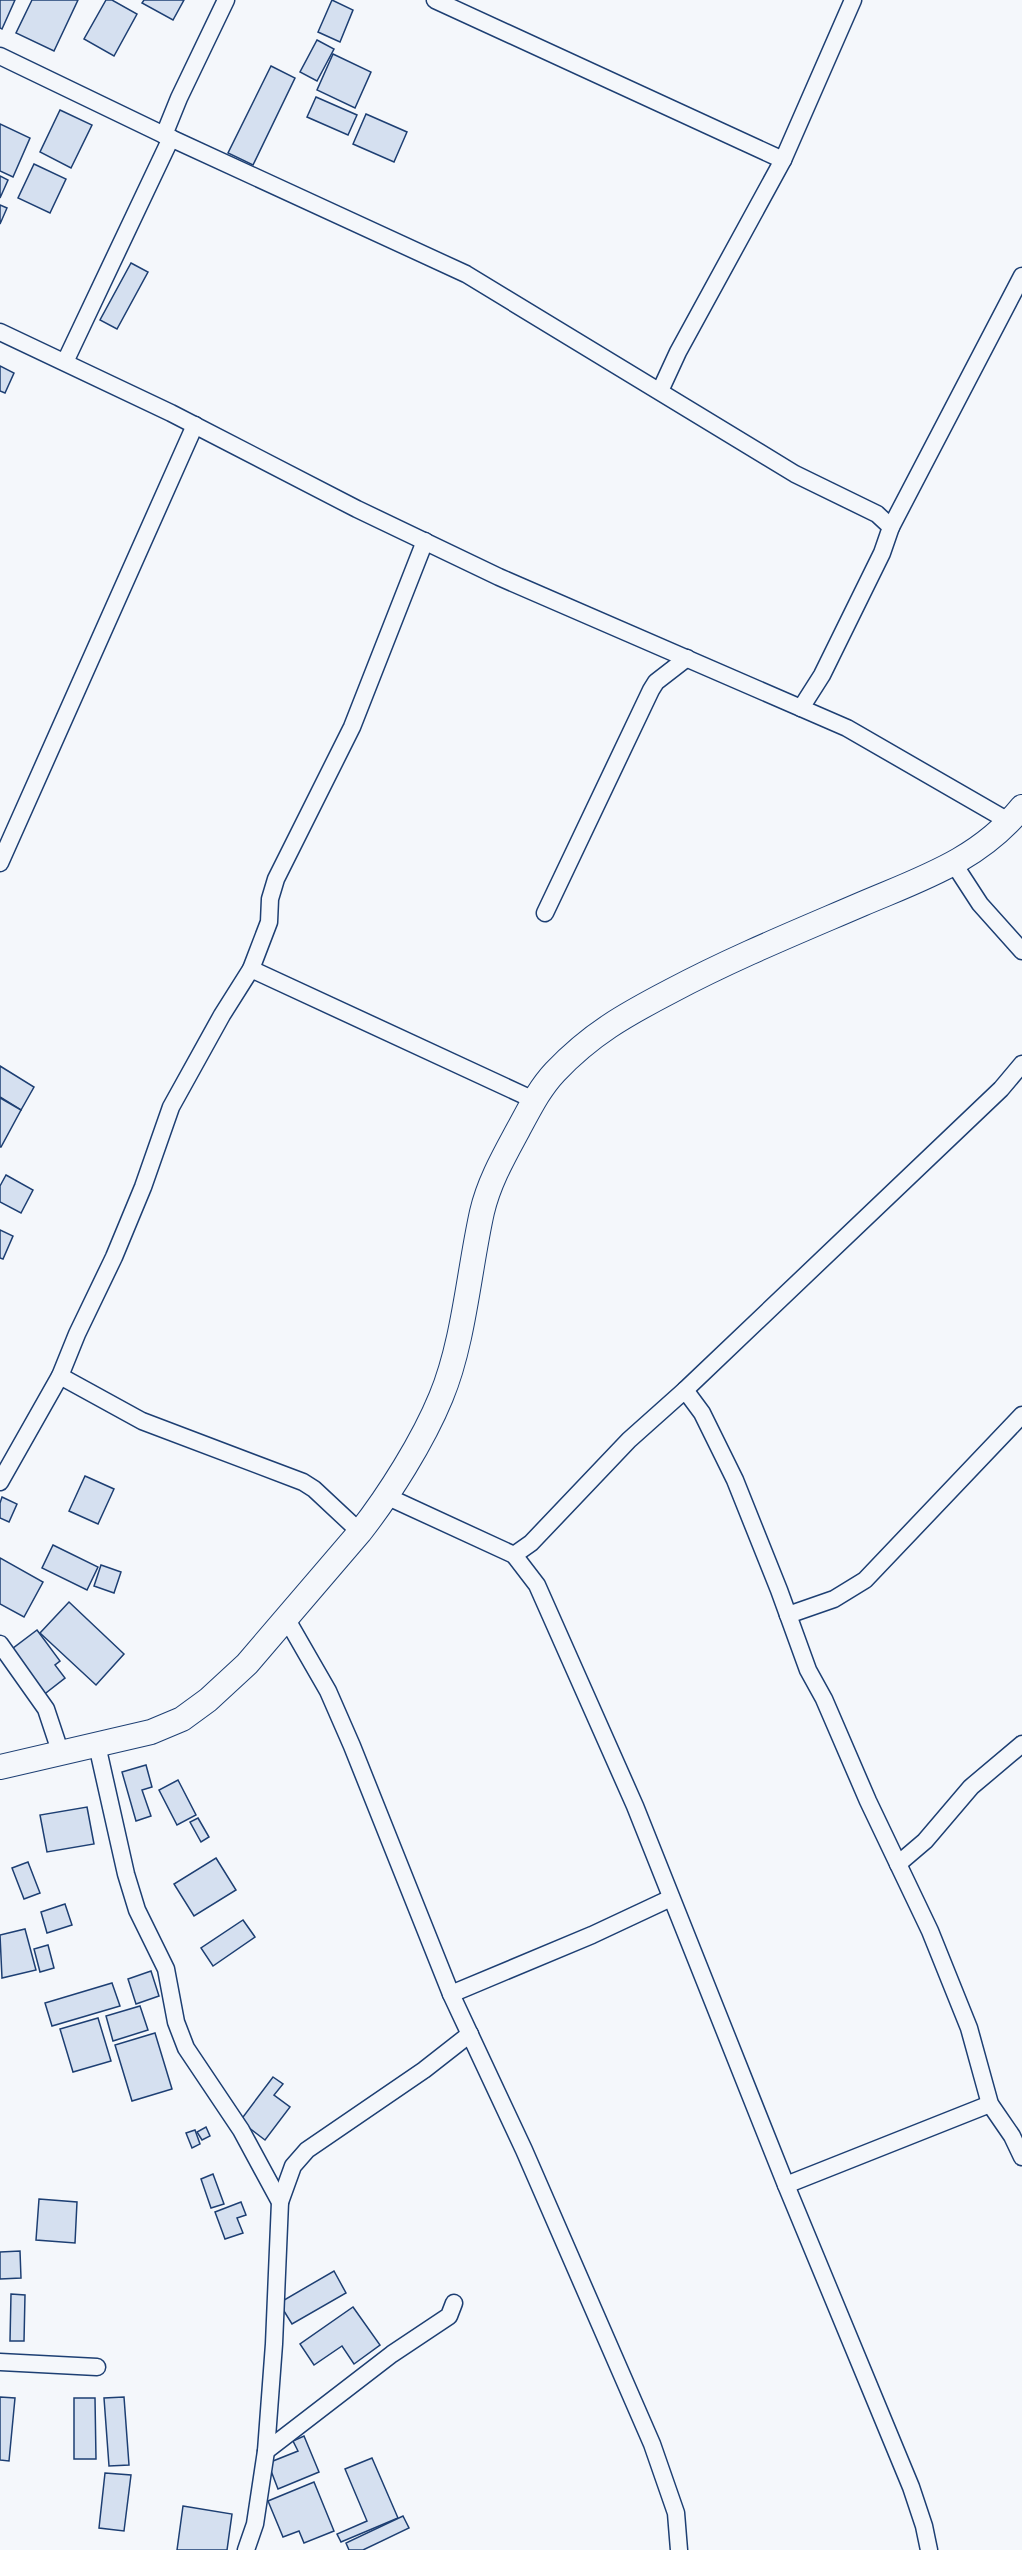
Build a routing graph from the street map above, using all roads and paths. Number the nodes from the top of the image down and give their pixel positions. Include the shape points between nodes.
1 (226, 0) edge
2 (435, 0) edge
3 (852, 0) edge
4 (0, 56) edge
5 (168, 136) junction
6 (783, 160) junction
7 (1022, 276) edge
8 (0, 332) edge
9 (64, 363) junction
10 (660, 391) junction
11 (195, 425) junction
12 (891, 527) junction
13 (424, 541) junction
14 (687, 658) junction
15 (801, 708) junction
16 (1016, 814) edge
17 (0, 863) edge
18 (954, 864) junction
19 (544, 913) dead end
20 (1022, 951) edge
21 (251, 969) junction
22 (1022, 1064) edge
23 (534, 1100) junction
24 (60, 1376) junction
25 (685, 1390) junction
26 (1022, 1415) edge
27 (0, 1482) edge
28 (386, 1496) junction
29 (360, 1532) junction
30 (514, 1555) junction
31 (788, 1615) junction
32 (286, 1618) junction
33 (0, 1644) edge
34 (1022, 1744) edge
35 (97, 1745) junction
36 (60, 1754) junction
37 (0, 1767) edge
38 (898, 1864) junction
39 (671, 1898) junction
40 (451, 1994) junction
41 (470, 2034) junction
42 (990, 2104) junction
43 (1017, 2134) edge
44 (1022, 2157) edge
45 (786, 2185) junction
46 (280, 2202) junction
47 (454, 2303) dead end
48 (0, 2362) edge
49 (97, 2367) dead end
50 (266, 2451) junction
51 (246, 2550) edge
52 (679, 2550) edge
53 (929, 2550) edge

1 - 5 street via 179,98
2 - 6 street
3 - 6 street
4 - 5 street
5 - 9 street
5 - 10 street via 466,274
6 - 10 street
7 - 12 street
8 - 9 street
9 - 11 street
10 - 12 street via 795,474 877,514
11 - 13 street
11 - 17 street
12 - 15 street via 822,675
13 - 14 street
13 - 21 street via 352,727 276,879 269,922
14 - 15 street
14 - 19 street via 651,690
15 - 16 street
16 - 18 street via 984,846
18 - 20 street via 980,904
18 - 23 street via 727,961 612,1022 553,1074
21 - 23 street
21 - 24 street via 171,1107 118,1247
22 - 25 street via 1001,1089
23 - 28 street via 488,1191 456,1344 441,1396
24 - 27 street
24 - 29 street via 142,1421 303,1482
25 - 30 street via 629,1440 531,1543
25 - 31 street via 712,1431 735,1480
26 - 31 street via 865,1580 834,1599
28 - 29 street
28 - 30 street
29 - 32 street
30 - 39 street via 537,1585 635,1806
31 - 38 street via 808,1670 825,1699
32 - 35 street via 247,1664 182,1719 152,1732
32 - 40 street via 328,1691
33 - 36 street via 46,1709
34 - 38 street via 971,1787 925,1841
35 - 36 street
35 - 46 street via 126,1874 137,1910 166,1969 176,2022
36 - 37 street
38 - 42 street via 969,2028
39 - 40 street
39 - 45 street
40 - 41 street
41 - 46 street via 307,2150 293,2166
41 - 52 street via 652,2444 676,2513
42 - 43 street
42 - 45 street
43 - 44 street
45 - 53 street via 911,2487
46 - 50 street
47 - 50 street via 450,2316
48 - 49 street
50 - 51 street via 255,2524

